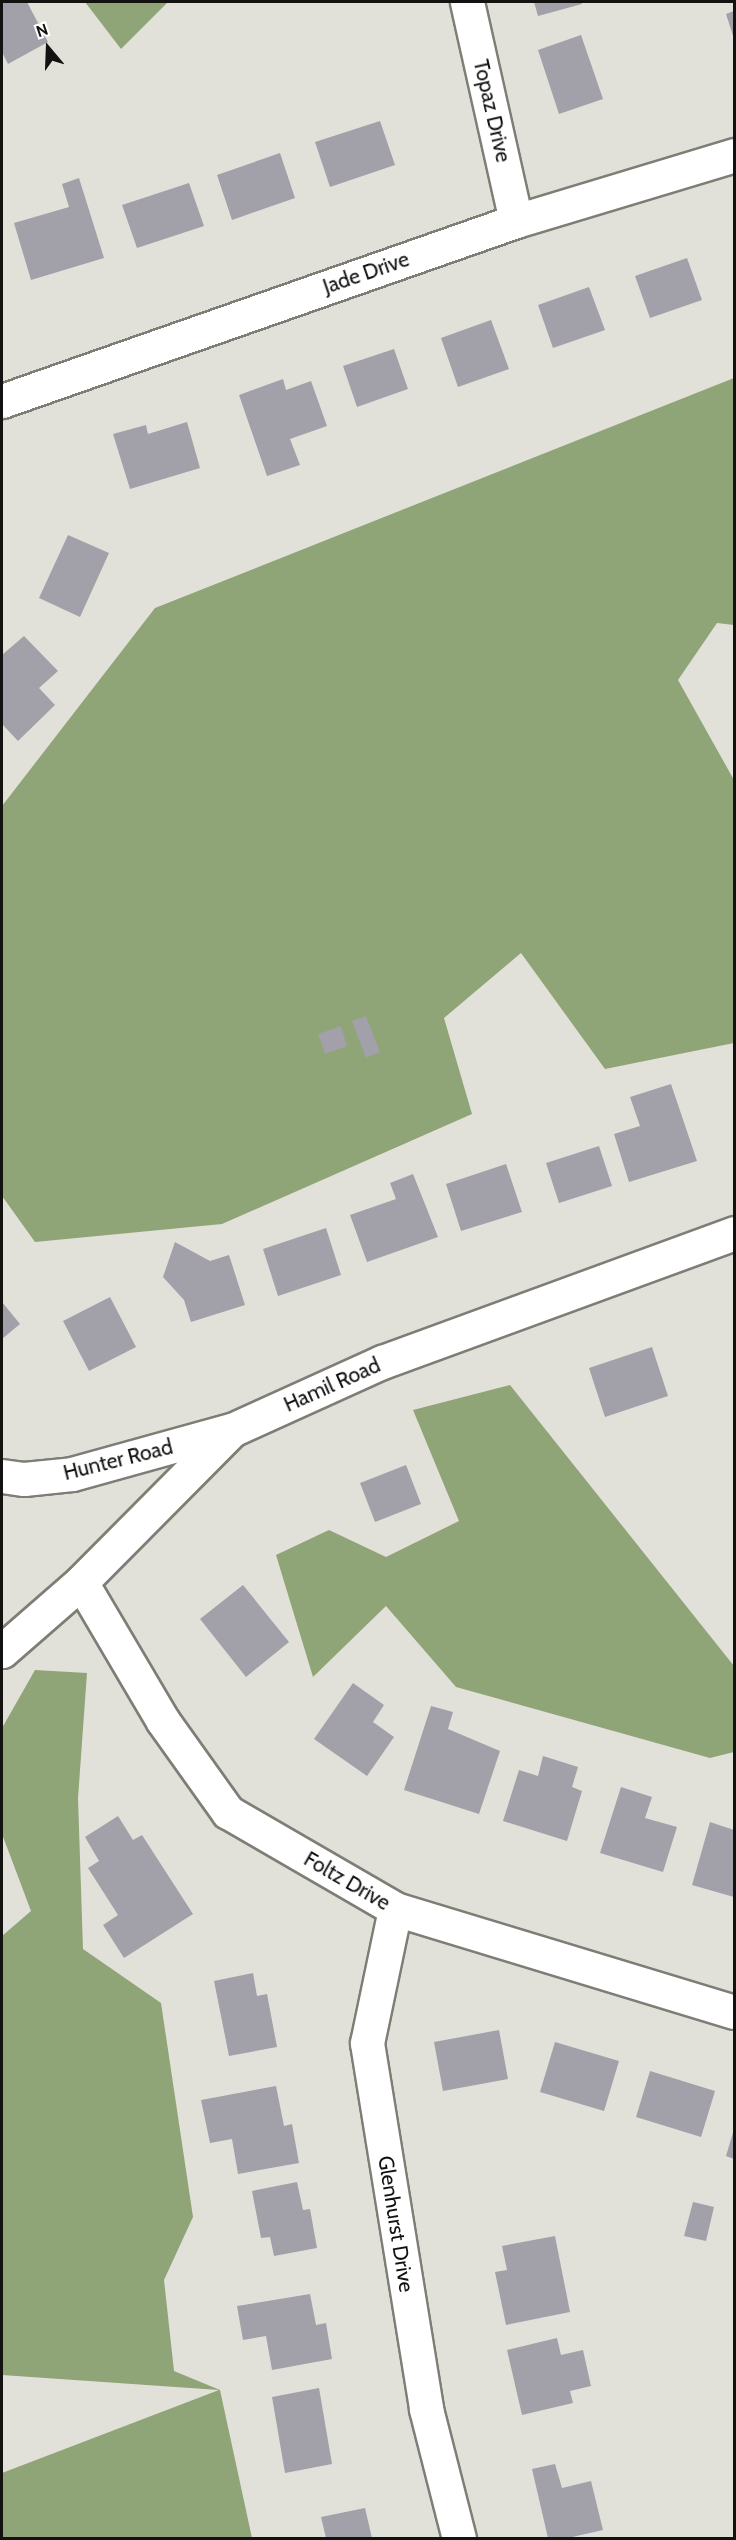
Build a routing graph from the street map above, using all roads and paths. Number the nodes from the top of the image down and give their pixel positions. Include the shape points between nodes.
1 (467, 2) edge
2 (735, 155) edge
3 (516, 221) junction
4 (2, 401) edge
5 (735, 1233) edge
6 (232, 1430) junction
7 (2, 1476) edge
8 (81, 1582) junction
9 (2, 1651) edge
10 (395, 1909) junction
11 (735, 2012) edge
12 (459, 2538) edge

1 - 3 street, Topaz Drive
2 - 3 street, Jade Drive
3 - 4 street, Jade Drive
5 - 6 street, Hamil Road via 382,1362
6 - 7 street, Hunter Road via 72,1474 24,1479
6 - 8 street, Hamil Road
8 - 9 street, Hamil Road
8 - 10 street, Foltz Drive via 163,1721 228,1812
10 - 11 street, Foltz Drive
10 - 12 street, Glenhurst Drive via 367,2043 426,2409

